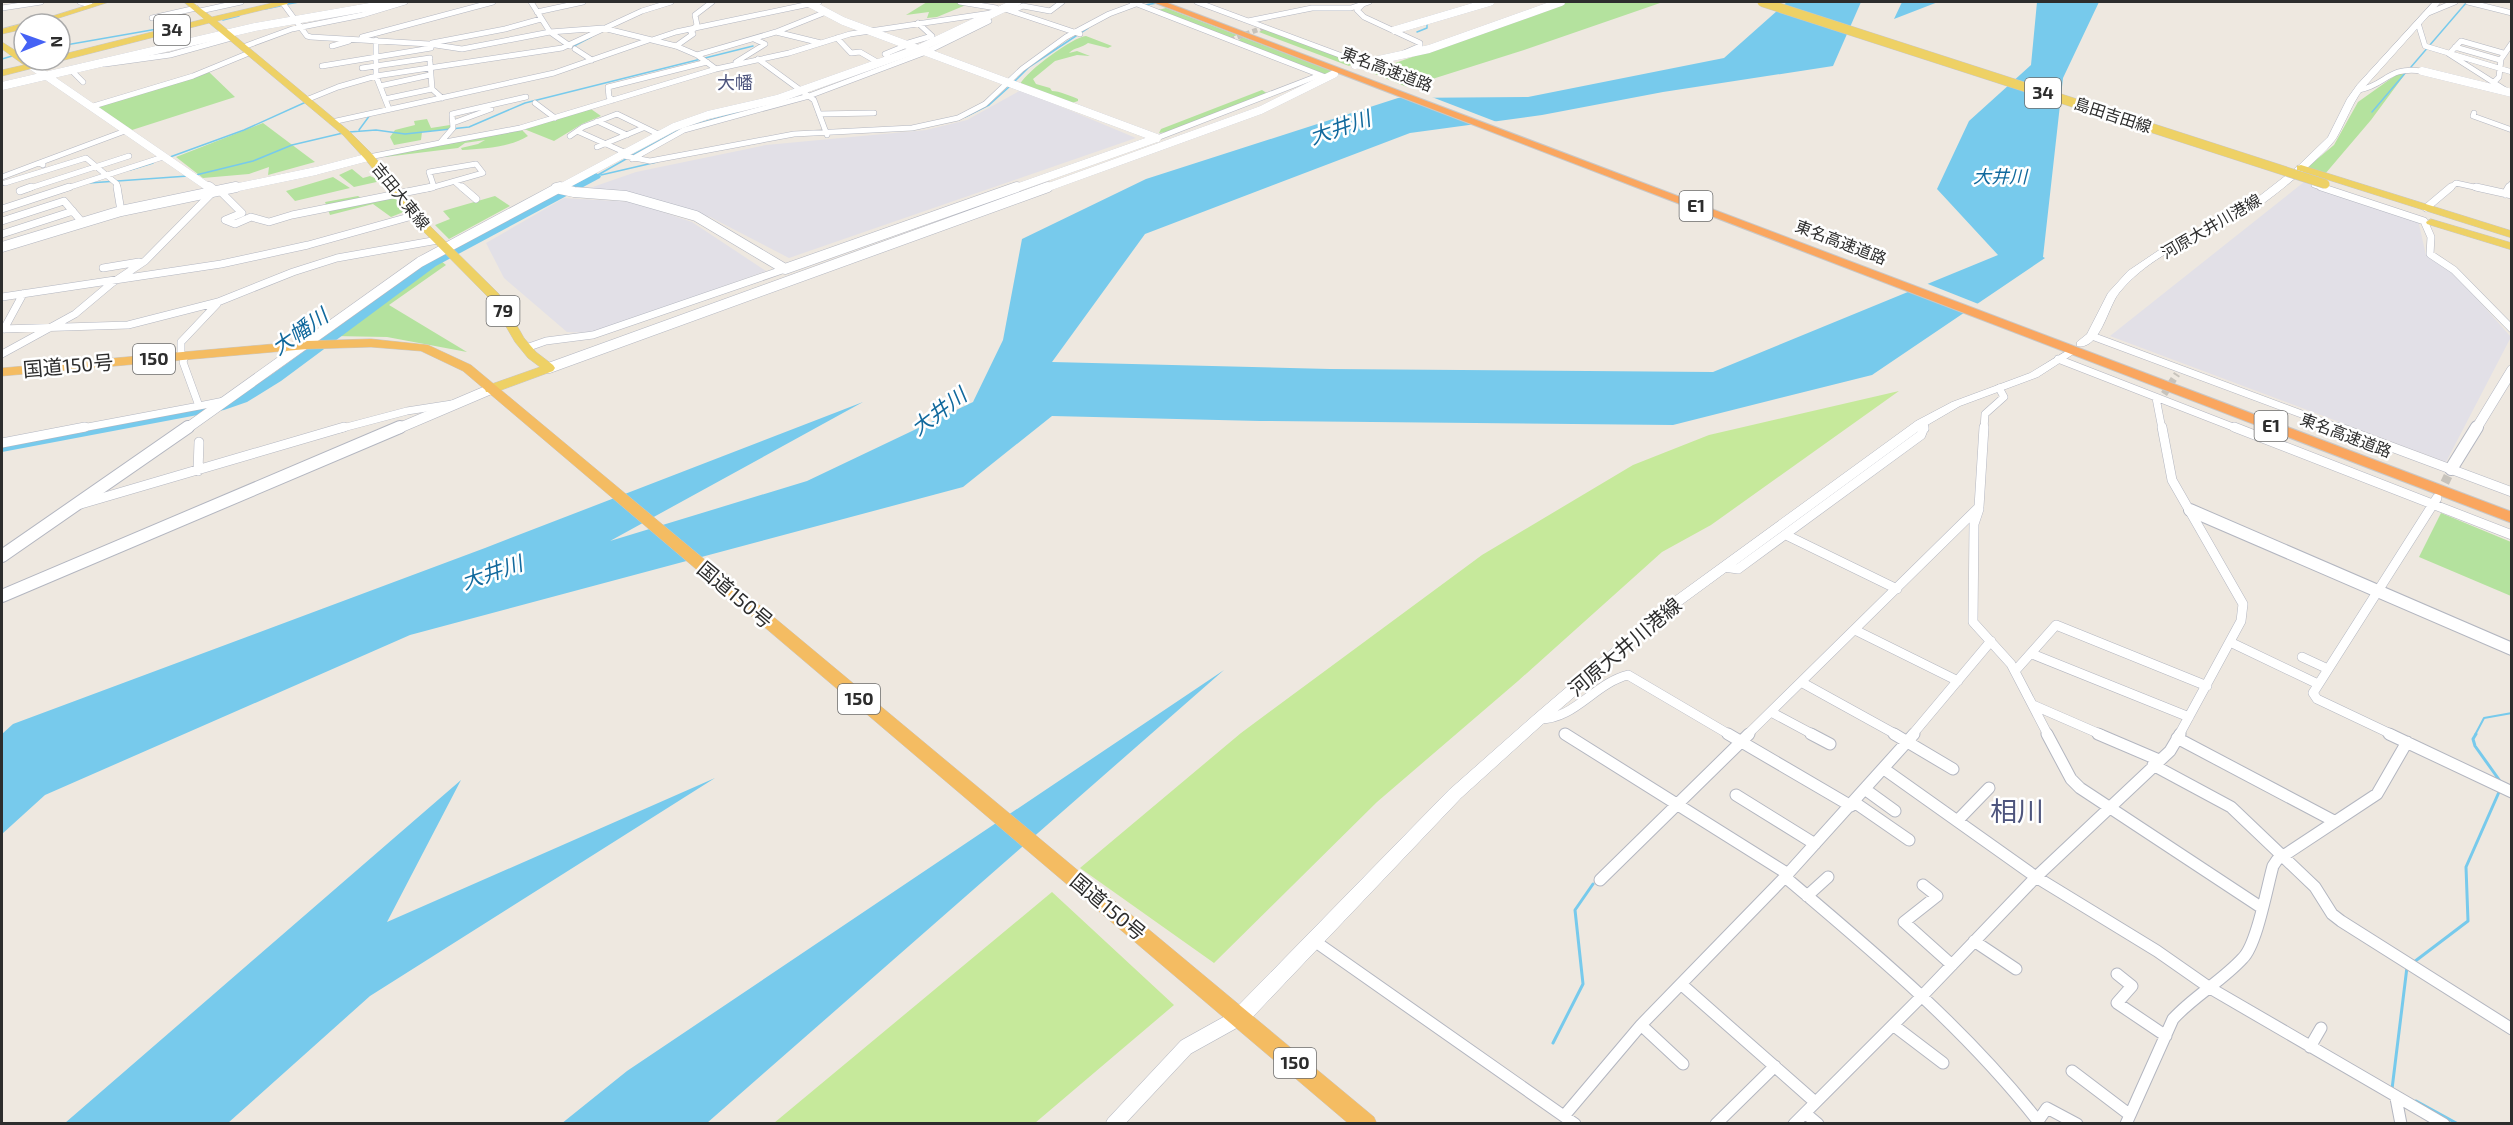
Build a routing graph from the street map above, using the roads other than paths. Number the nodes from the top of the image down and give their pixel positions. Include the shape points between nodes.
1 (40, 2) edge
2 (80, 2) edge
3 (105, 2) edge
4 (188, 2) edge
5 (241, 2) edge
6 (273, 2) edge
7 (283, 2) edge
8 (398, 2) edge
9 (405, 2) edge
10 (493, 2) edge
11 (531, 2) edge
12 (583, 2) edge
13 (671, 2) edge
14 (712, 2) edge
15 (808, 2) edge
16 (819, 2) edge
17 (960, 2) edge
18 (1029, 2) edge
19 (1062, 2) edge
20 (1158, 2) edge
21 (1197, 2) edge
22 (1369, 2) edge
23 (1490, 2) edge
24 (1561, 2) edge
25 (1762, 2) edge
26 (2437, 2) edge
27 (2455, 2) edge
28 (2468, 2) edge
29 (1020, 4) edge
30 (1137, 4) edge
31 (1173, 4) edge
32 (90, 5) junction
33 (1362, 5) junction
34 (2, 8) edge
35 (198, 10) junction
36 (1001, 11) junction
37 (68, 12) edge
38 (537, 12) junction
39 (826, 12) junction
40 (2511, 13) edge
41 (2426, 14) junction
42 (152, 18) dead end
43 (208, 19) junction
44 (541, 19) junction
45 (295, 20) junction
46 (1248, 21) junction
47 (2418, 22) junction
48 (918, 23) junction
49 (301, 27) junction
50 (695, 28) junction
51 (606, 29) junction
52 (1395, 30) junction
53 (868, 31) junction
54 (550, 32) junction
55 (776, 32) junction
56 (1080, 34) junction
57 (229, 36) junction
58 (837, 38) junction
59 (358, 39) junction
60 (754, 39) junction
61 (376, 40) junction
62 (650, 40) junction
63 (2511, 43) edge
64 (823, 44) junction
65 (430, 45) junction
66 (906, 45) junction
67 (332, 46) dead end
68 (676, 46) junction
69 (2455, 47) junction
70 (573, 48) junction
71 (462, 49) junction
72 (246, 50) junction
73 (922, 51) junction
74 (2503, 52) junction
75 (72, 54) edge
76 (1403, 54) junction
77 (2449, 54) junction
78 (375, 57) junction
79 (430, 58) junction
80 (702, 59) junction
81 (758, 59) junction
82 (891, 59) junction
83 (592, 60) junction
84 (2500, 60) junction
85 (466, 63) junction
86 (879, 63) junction
87 (1358, 64) joint
88 (735, 65) junction
89 (322, 66) dead end
90 (376, 66) junction
91 (362, 68) dead end
92 (449, 68) dead end
93 (716, 69) junction
94 (2497, 69) junction
95 (72, 71) joint
96 (430, 71) junction
97 (2422, 71) joint
98 (40, 72) edge
99 (68, 72) edge
100 (2511, 72) edge
101 (1327, 76) junction
102 (46, 77) junction
103 (377, 79) junction
104 (83, 82) dead end
105 (1008, 83) junction
106 (2493, 83) junction
107 (2, 86) edge
108 (432, 89) junction
109 (2359, 90) junction
110 (806, 94) junction
111 (2511, 94) edge
112 (526, 97) dead end
113 (442, 98) junction
114 (385, 99) junction
115 (613, 100) junction
116 (308, 101) junction
117 (535, 103) dead end
118 (90, 107) junction
119 (389, 109) junction
120 (874, 113) dead end
121 (2474, 113) dead end
122 (819, 114) junction
123 (555, 118) junction
124 (597, 121) junction
125 (332, 122) junction
126 (643, 128) junction
127 (2511, 130) edge
128 (125, 131) junction
129 (578, 131) junction
130 (825, 133) junction
131 (658, 134) junction
132 (627, 135) junction
133 (570, 136) dead end
134 (1157, 138) junction
135 (440, 143) junction
136 (606, 143) junction
137 (597, 147) dead end
138 (129, 156) dead end
139 (369, 157) junction
140 (627, 157) junction
141 (165, 158) junction
142 (39, 163) junction
143 (97, 166) junction
144 (2301, 168) junction
145 (48, 169) junction
146 (112, 178) junction
147 (3, 180) edge
148 (455, 182) junction
149 (2511, 183) edge
150 (2320, 184) junction
151 (434, 187) junction
152 (78, 189) dead end
153 (559, 189) junction
154 (20, 191) dead end
155 (217, 191) junction
156 (400, 195) junction
157 (2508, 195) edge
158 (476, 199) dead end
159 (2, 209) edge
160 (73, 211) junction
161 (121, 211) junction
162 (2, 214) edge
163 (2431, 214) junction
164 (416, 215) junction
165 (2, 221) edge
166 (82, 222) junction
167 (2, 234) edge
168 (2511, 235) edge
169 (2511, 241) edge
170 (442, 243) junction
171 (2, 247) edge
172 (2511, 247) edge
173 (146, 261) junction
174 (785, 269) junction
175 (112, 283) junction
176 (92, 285) junction
177 (23, 294) junction
178 (2, 297) edge
179 (218, 302) junction
180 (54, 327) junction
181 (3, 329) edge
182 (2511, 329) edge
183 (2034, 332) junction
184 (2092, 336) junction
185 (2081, 344) dead end
186 (307, 345) junction
187 (526, 348) junction
188 (2, 354) edge
189 (183, 356) junction
190 (2063, 356) joint
191 (549, 369) junction
192 (2511, 370) edge
193 (2, 372) edge
194 (1999, 388) junction
195 (493, 391) junction
196 (2160, 397) junction
197 (227, 401) junction
198 (461, 402) junction
199 (199, 406) junction
200 (1922, 423) junction
201 (199, 442) dead end
202 (2, 443) edge
203 (198, 471) junction
204 (2450, 472) junction
205 (2511, 492) edge
206 (2435, 501) junction
207 (78, 504) junction
208 (1979, 507) junction
209 (2511, 509) edge
210 (2190, 510) junction
211 (2511, 518) edge
212 (1786, 535) junction
213 (2511, 535) edge
214 (2, 556) edge
215 (1724, 567) junction
216 (1898, 588) junction
217 (2378, 592) junction
218 (2, 596) edge
219 (1855, 630) junction
220 (1991, 641) junction
221 (2230, 642) junction
222 (2511, 649) edge
223 (2032, 654) junction
224 (2302, 657) dead end
225 (2328, 669) junction
226 (2015, 672) junction
227 (1958, 681) junction
228 (1801, 682) junction
229 (2318, 684) junction
230 (2206, 686) junction
231 (2033, 705) junction
232 (1771, 712) junction
233 (2189, 717) junction
234 (1539, 719) junction
235 (1565, 734) dead end
236 (2177, 738) junction
237 (1908, 741) junction
238 (1741, 742) junction
239 (2407, 742) junction
240 (1830, 744) dead end
241 (2156, 763) junction
242 (1884, 770) junction
243 (1953, 770) dead end
244 (1989, 788) dead end
245 (1866, 790) junction
246 (2511, 792) edge
247 (1736, 795) dead end
248 (1676, 804) junction
249 (1853, 804) junction
250 (2110, 806) junction
251 (1895, 811) dead end
252 (1958, 820) junction
253 (2334, 821) junction
254 (1909, 840) dead end
255 (1815, 844) junction
256 (2281, 856) junction
257 (1786, 876) junction
258 (1828, 877) dead end
259 (2036, 877) junction
260 (1600, 880) dead end
261 (1923, 885) dead end
262 (1807, 896) junction
263 (2262, 908) junction
264 (1313, 940) junction
265 (1974, 941) junction
266 (1952, 964) junction
267 (2016, 969) dead end
268 (2117, 974) dead end
269 (1680, 984) junction
270 (2210, 988) junction
271 (1923, 994) junction
272 (1232, 1010) junction
273 (1641, 1025) junction
274 (1893, 1025) junction
275 (2321, 1028) dead end
276 (2511, 1029) edge
277 (2166, 1036) junction
278 (2310, 1047) junction
279 (1942, 1063) dead end
280 (1683, 1064) dead end
281 (1774, 1066) junction
282 (2072, 1071) dead end
283 (2396, 1098) junction
284 (1815, 1102) junction
285 (1804, 1113) junction
286 (2128, 1119) edge
287 (1570, 1120) edge
288 (1116, 1123) edge
289 (1366, 1124) edge
290 (1716, 1124) edge
291 (1794, 1124) edge
292 (1818, 1124) edge
293 (2077, 1124) edge
294 (2401, 1124) edge
295 (2444, 1124) edge

1 - 34 street
2 - 32 street
3 - 32 main road
4 - 35 main road, 吉田大東線 / 79
5 - 35 street
6 - 43 main road, 34
7 - 43 main road, 34
7 - 45 street
8 - 45 street
9 - 49 street
10 - 59 street
11 - 38 street
12 - 38 street
13 - 51 street via 641,10
14 - 50 street via 695,15
15 - 16 street
15 - 39 street
15 - 50 street
17 - 36 street
18 - 29 street
19 - 29 street via 1050,11
20 - 31 highway, 東名高速道路 / E1
21 - 46 street
22 - 33 street
23 - 52 street
24 - 76 street via 1429,49
25 - 150 main road, 島田吉田線 / 34, bridge
26 - 41 main road, 河原大井川港線
27 - 41 street
28 - 40 street
29 - 36 street
30 - 56 street via 1111,11
30 - 101 street
31 - 183 highway, 東名高速道路 / E1
32 - 37 main road
33 - 46 street via 1312,8
33 - 52 street via 1358,13
35 - 42 street
35 - 43 main road, 吉田大東線 / 79
36 - 48 street
36 - 56 street
36 - 73 street
38 - 44 street
39 - 53 street
39 - 55 street
41 - 47 main road, 河原大井川港線
43 - 57 main road, 吉田大東線 / 79
43 - 75 main road, 34
44 - 54 street
44 - 65 street
45 - 49 street
45 - 57 street
46 - 87 street
47 - 77 street via 2428,47
47 - 109 main road, 河原大井川港線
48 - 53 street
48 - 66 street via 932,36
49 - 59 street via 311,37
49 - 72 street
50 - 62 street
50 - 68 street
51 - 54 street
51 - 62 street
51 - 70 street
52 - 76 street via 1420,43
53 - 58 street
53 - 66 street
54 - 70 street
54 - 71 street
55 - 60 street
55 - 64 street
56 - 105 street via 1028,63
57 - 72 main road, 吉田大東線 / 79
57 - 95 street
58 - 64 street
58 - 86 street via 851,53 860,52
59 - 61 street
59 - 67 street
60 - 80 street
60 - 88 street via 765,44
61 - 65 street
61 - 78 street
62 - 68 street
62 - 83 street
63 - 74 street
64 - 81 street
65 - 71 street
65 - 78 street
65 - 79 street
66 - 73 street
66 - 82 street via 885,54
68 - 80 street
69 - 74 street via 2461,41
69 - 77 street
69 - 84 street
70 - 83 street
70 - 85 street
71 - 85 street
72 - 116 main road, 吉田大東線 / 79
72 - 118 street via 193,76
73 - 82 street
73 - 105 street
73 - 110 street
74 - 84 street
76 - 87 street
77 - 94 street
77 - 106 street
78 - 89 street
78 - 90 street
79 - 90 street
79 - 96 street
80 - 93 street
80 - 115 street via 608,87
81 - 88 street
81 - 110 street
82 - 86 street
83 - 113 street via 554,73
84 - 94 street
85 - 96 street
86 - 110 street
88 - 93 street
90 - 91 street
90 - 103 street
92 - 96 street
93 - 115 street
94 - 100 street
94 - 106 street via 2499,77
95 - 104 street
96 - 103 street
96 - 108 street
97 - 109 street via 2397,69
97 - 111 street
98 - 102 street
99 - 102 street
101 - 134 street
101 - 191 street via 1261,110
102 - 107 street
102 - 118 street
103 - 114 street
103 - 116 street
105 - 130 street via 976,110 949,120 900,129
105 - 134 street
106 - 111 street
108 - 113 street
108 - 114 street
109 - 144 main road, 河原大井川港線 via 2332,138
110 - 122 street via 814,100
110 - 131 street via 708,115
110 - 140 street via 684,130
112 - 135 street via 452,127
113 - 119 street
114 - 119 street
115 - 123 street
116 - 125 main road, 吉田大東線 / 79
117 - 123 street
118 - 128 street
119 - 125 street
120 - 122 street
121 - 127 street via 2473,116
122 - 130 street
123 - 135 street
124 - 126 street via 616,114
124 - 129 street
124 - 132 street
125 - 139 main road, 吉田大東線 / 79
126 - 131 street
126 - 132 street
128 - 141 street
128 - 142 street
129 - 133 street
129 - 136 street
130 - 140 street via 774,137 648,162
131 - 140 street
132 - 136 street
134 - 174 street
135 - 139 street
136 - 137 street
136 - 140 street
138 - 143 street
139 - 155 street
139 - 156 main road, 吉田大東線 / 79
140 - 153 street
141 - 146 street
141 - 155 street
142 - 145 street
142 - 147 street
143 - 145 street via 86,158
143 - 146 street
143 - 154 street
144 - 163 main road
144 - 184 main road, 河原大井川港線 via 2247,210 2178,242 2132,273 2113,293
145 - 147 street
146 - 159 street
146 - 161 street
148 - 151 street
148 - 151 street via 483,173 479,165 429,172
148 - 158 street
149 - 157 street
150 - 163 main road, 島田吉田線 / 34
150 - 182 street via 2424,221 2431,237 2430,254 2454,270
151 - 156 street
152 - 162 street
153 - 170 street
153 - 174 street via 626,196 696,216
155 - 156 street via 242,213 225,220 235,224 251,217 269,222
155 - 161 street
155 - 173 street
156 - 164 main road, 吉田大東線 / 79
157 - 163 street via 2456,183
160 - 165 street via 64,201
160 - 166 street
160 - 167 street
161 - 166 street
163 - 168 main road
163 - 169 main road, 島田吉田線 / 34
163 - 172 main road
164 - 170 main road, 吉田大東線 / 79
164 - 175 street via 291,249
166 - 171 street
170 - 179 street via 367,252 310,266
170 - 186 street
170 - 187 main road, 吉田大東線 / 79 via 495,297
173 - 175 street
173 - 176 street via 102,269
174 - 187 street via 593,335 546,340
175 - 176 street
175 - 180 street
176 - 177 street
177 - 178 street
177 - 181 street
179 - 180 street via 128,325
179 - 189 street via 182,342
180 - 181 street
180 - 188 street
183 - 209 highway, 東名高速道路 / E1
183 - 211 highway, 東名高速道路 / E1
184 - 185 main road, 河原大井川港線
184 - 204 street
186 - 189 highway, 国道150号 / 150
186 - 195 highway, 国道150号 / 150 via 371,343 424,348 466,368
186 - 197 street
187 - 191 main road, 吉田大東線 / 79
189 - 193 highway, 国道150号 / 150
189 - 199 street
190 - 194 main road, 河原大井川港線 via 2034,375
190 - 196 street
191 - 195 main road
192 - 204 street
194 - 200 main road, 河原大井川港線 via 1956,404
194 - 208 street via 2004,397 1984,414
195 - 198 street
195 - 272 highway, 国道150号 / 150
196 - 206 street
196 - 210 street via 2172,480
197 - 199 street
197 - 207 street
198 - 203 street via 359,423
198 - 218 street
199 - 202 street
200 - 212 street via 1925,429 1921,435
200 - 215 main road, 河原大井川港線
201 - 203 street
203 - 207 street
204 - 205 street
206 - 213 street
206 - 217 street
207 - 214 street
208 - 216 street
208 - 220 street via 1974,524 1973,622
210 - 217 street
210 - 221 street via 2243,604 2241,621
212 - 215 street via 1738,569
212 - 216 street
215 - 234 main road, 河原大井川港線 via 1668,608
216 - 219 street
217 - 222 street
217 - 225 street
219 - 227 street
219 - 228 street
220 - 226 street
220 - 227 street
221 - 229 street
221 - 230 street
223 - 226 street
223 - 230 street via 2056,625
223 - 233 street
224 - 225 street
225 - 229 street
226 - 231 street
227 - 237 street
228 - 232 street
228 - 237 street
229 - 239 street via 2313,693 2317,699
230 - 233 street
231 - 241 street
231 - 250 street via 2071,779
232 - 238 street
232 - 240 street
233 - 236 street
234 - 238 street via 1556,718 1605,684 1628,675
234 - 264 main road, 河原大井川港線 via 1455,795
235 - 248 street
236 - 241 street via 2170,751
236 - 253 street
237 - 242 street
237 - 243 street
238 - 248 street
238 - 249 street
239 - 246 street
239 - 253 street via 2377,794
241 - 250 street
241 - 256 street via 2231,807
242 - 245 street
242 - 252 street
244 - 252 street
245 - 249 street
245 - 251 street
247 - 255 street
248 - 257 street
248 - 260 street
249 - 254 street
249 - 255 street
250 - 259 street
250 - 263 street
252 - 259 street
253 - 256 street
255 - 257 street
256 - 263 street via 2273,866
256 - 276 street via 2315,887 2341,921
257 - 262 street
257 - 269 street
258 - 262 street
259 - 265 street
259 - 270 street
261 - 266 street via 1941,892 1904,922
262 - 271 street
263 - 270 street via 2245,957
264 - 272 main road, 河原大井川港線
264 - 287 street
265 - 266 street
265 - 267 street
266 - 271 street
268 - 277 street via 2132,986 2117,1003
269 - 273 street
269 - 281 street
270 - 277 street via 2173,1019
270 - 278 street
271 - 274 street
271 - 293 street via 2018,1094 2038,1121 2047,1108
272 - 288 street via 1186,1047
272 - 289 highway, 国道150号 / 150
273 - 280 street
273 - 287 street
274 - 279 street
274 - 284 street
275 - 278 street
277 - 286 street
278 - 283 street
281 - 284 street
281 - 290 street
282 - 286 street
283 - 294 street
283 - 295 street
284 - 285 street
285 - 291 street
285 - 292 street

